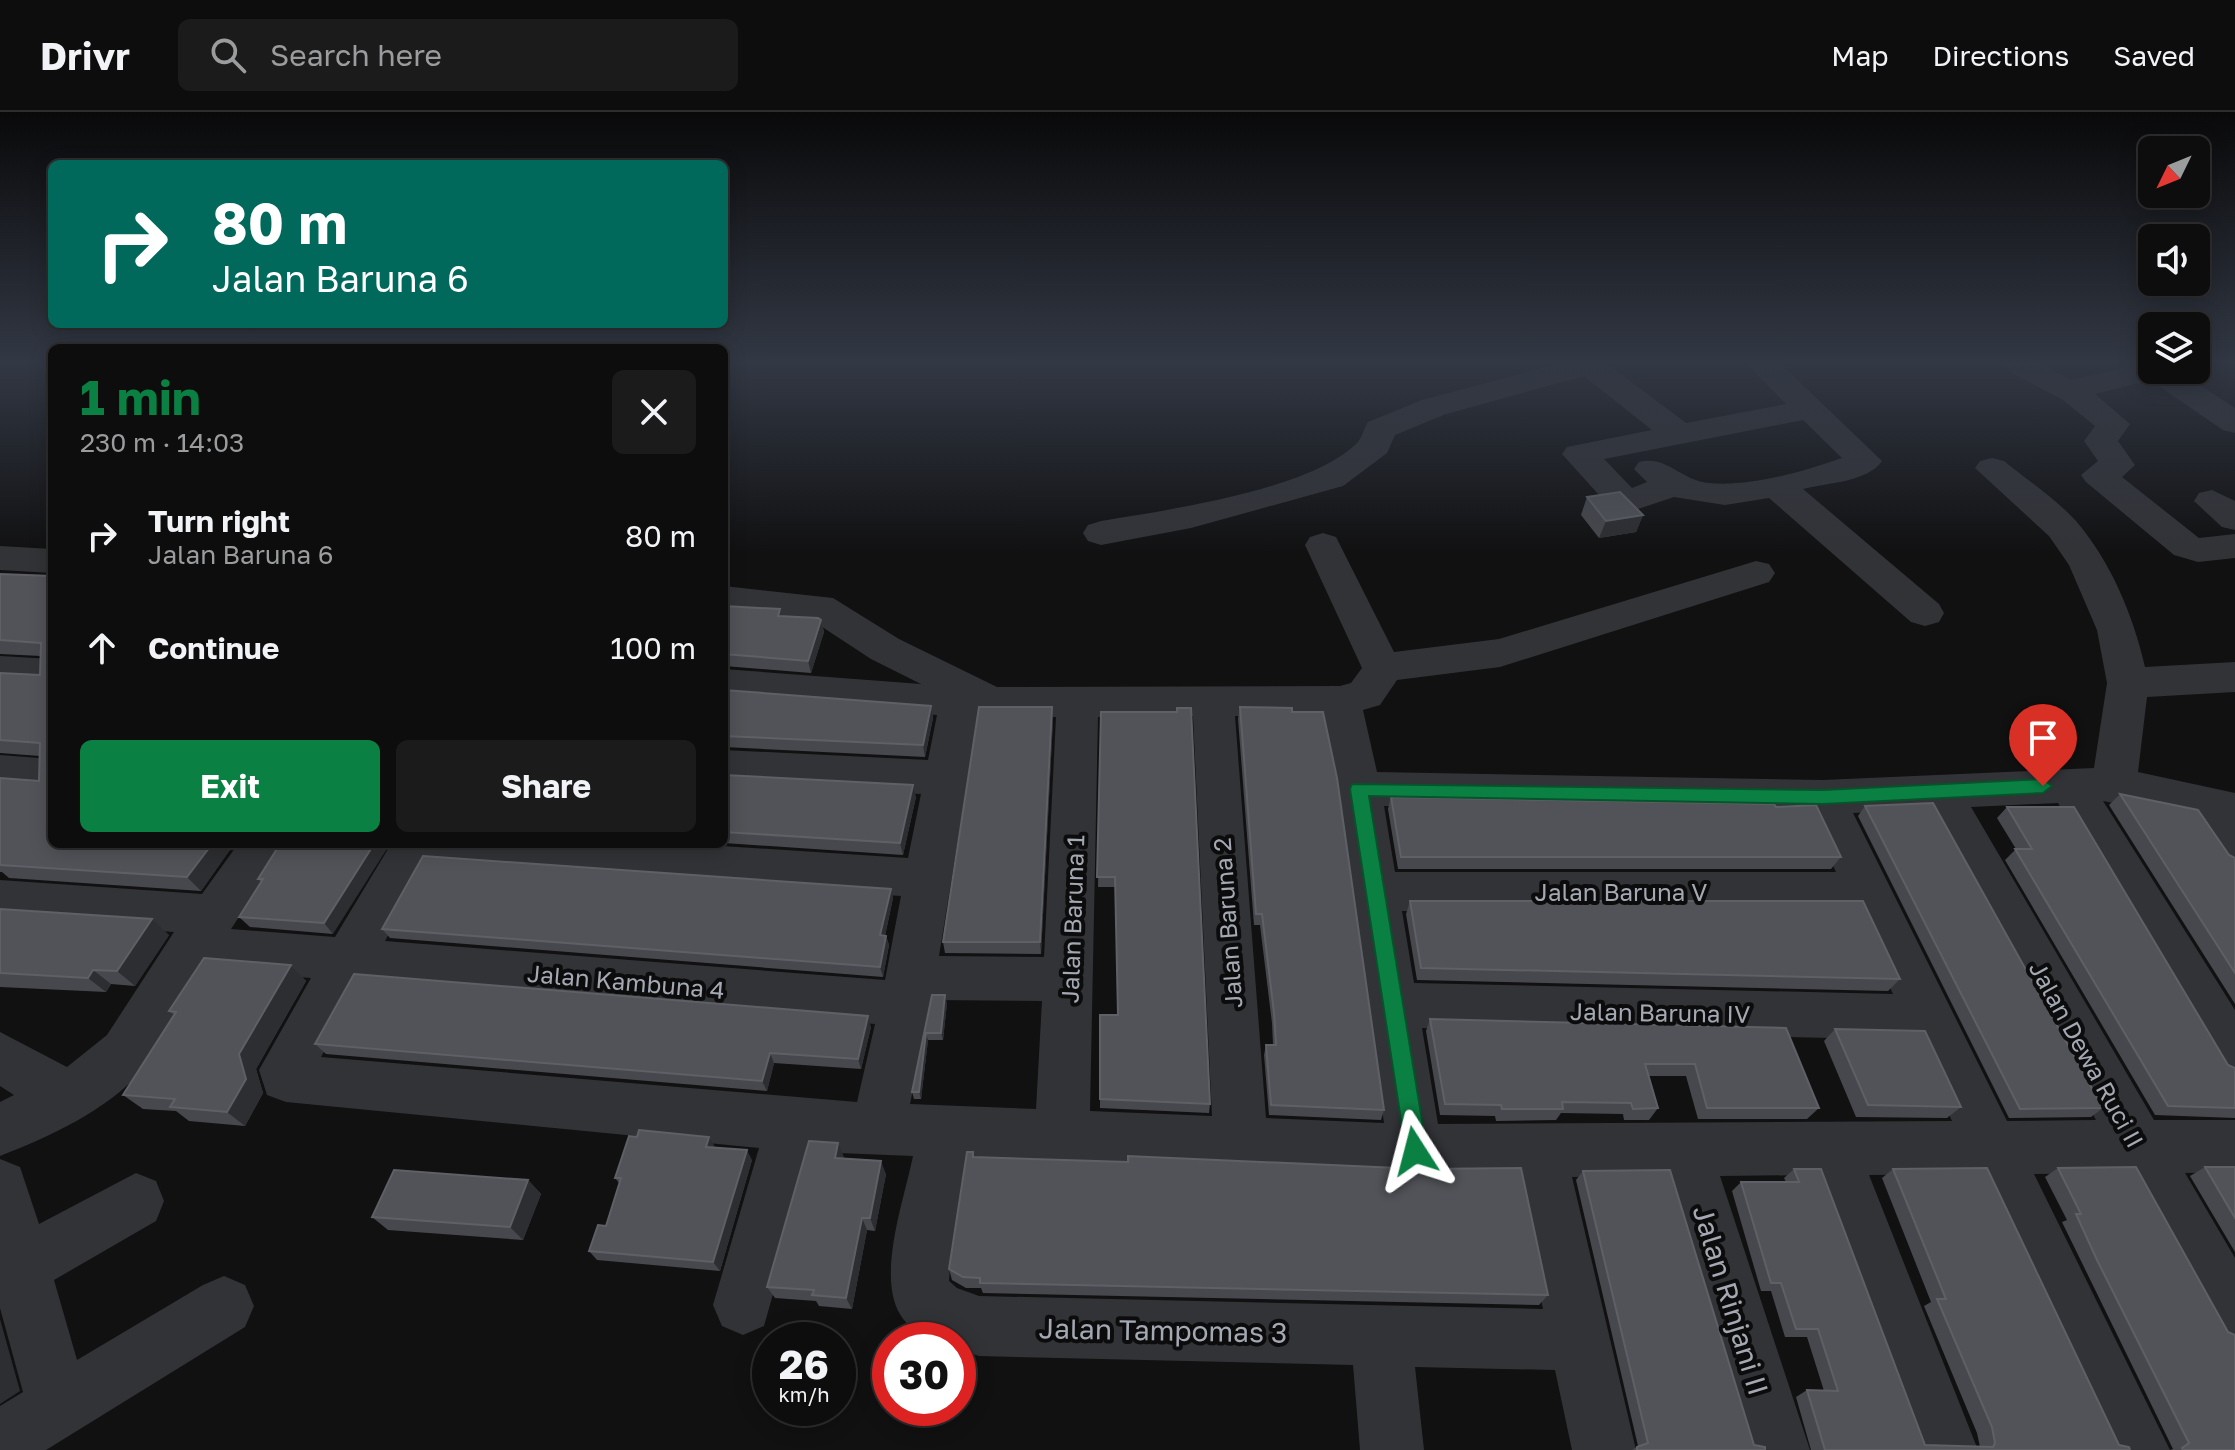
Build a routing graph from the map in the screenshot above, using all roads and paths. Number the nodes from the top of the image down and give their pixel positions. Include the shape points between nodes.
1 (1384, 427) edge
2 (1670, 427) edge
3 (1718, 427) edge
4 (1830, 427) edge
5 (2111, 427) edge
6 (1680, 435) junction
7 (1992, 468) dead end
8 (1776, 485) junction
9 (1101, 533) dead end
10 (1323, 545) dead end
11 (2235, 546) edge
12 (1756, 573) dead end
13 (728, 599) edge
14 (1925, 613) dead end
15 (0, 670) edge
16 (1383, 670) junction
17 (48, 673) edge
18 (2235, 677) edge
19 (2128, 683) junction
20 (728, 684) edge
21 (1213, 701) junction
22 (1340, 701) junction
23 (976, 702) junction
24 (1078, 702) junction
25 (728, 767) edge
26 (0, 772) edge
27 (48, 776) edge
28 (946, 778) junction
29 (2091, 784) junction
30 (1359, 789) junction
31 (1939, 792) junction
32 (1823, 797) junction
33 (2219, 809) edge
34 (261, 848) edge
35 (414, 848) edge
36 (475, 848) edge
37 (2235, 851) edge
38 (928, 879) junction
39 (1374, 891) junction
40 (1868, 892) junction
41 (0, 900) edge
42 (202, 931) junction
43 (348, 958) junction
44 (1070, 979) junction
45 (907, 991) junction
46 (1392, 1005) junction
47 (1928, 1018) junction
48 (0, 1056) edge
49 (2235, 1056) edge
50 (73, 1093) junction
51 (793, 1125) junction
52 (878, 1129) junction
53 (0, 1130) edge
54 (946, 1132) junction
55 (1062, 1137) junction
56 (1241, 1144) junction
57 (2139, 1146) junction
58 (2235, 1146) edge
59 (1990, 1148) junction
60 (1831, 1149) junction
61 (1684, 1150) junction
62 (1415, 1151) junction
63 (1538, 1151) junction
64 (0, 1187) edge
65 (136, 1201) dead end
66 (11, 1272) edge
67 (743, 1305) dead end
68 (224, 1306) dead end
69 (2235, 1316) edge
70 (1381, 1334) junction
71 (1580, 1340) junction
72 (58, 1406) junction
73 (0, 1442) edge
74 (1392, 1450) edge
75 (1604, 1450) edge
76 (1778, 1450) edge
77 (1946, 1450) edge
78 (2138, 1450) edge

1 - 9 street via 1375,446 1331,479 1191,517
2 - 6 street
3 - 6 street
4 - 8 street via 1865,461
5 - 11 street via 2101,441 2118,465 2098,475 2187,547
6 - 8 street via 1623,444 1671,486 1724,495
7 - 19 street via 2062,528 2087,563 2117,630
8 - 14 street
10 - 16 street
12 - 16 street via 1500,653
13 - 23 street via 819,607
15 - 17 street
16 - 22 street via 1368,692
18 - 19 street
19 - 29 street
20 - 23 street
21 - 22 street
21 - 24 street
21 - 56 street, Jalan Baruna 2
22 - 30 street
23 - 24 street
23 - 28 street
24 - 44 street, Jalan Baruna 1
25 - 28 street
26 - 27 street
28 - 38 street
29 - 31 street
29 - 33 street
29 - 49 street
30 - 32 street
30 - 39 street
31 - 32 street
31 - 57 street, Jalan Dewa Ruci II
32 - 40 street
33 - 37 street
34 - 42 street
35 - 43 street
36 - 38 street
38 - 45 street
39 - 40 street, Jalan Baruna V
39 - 46 street
40 - 47 street
41 - 42 street, Jalan Kambuna 4
42 - 43 street, Jalan Kambuna 4
42 - 50 street via 125,1052
43 - 45 street, Jalan Kambuna 4
43 - 51 street via 285,1070 286,1078
44 - 45 street, Jalan Kambuna 4
44 - 55 street, Jalan Baruna 1
45 - 52 street
46 - 47 street, Jalan Baruna IV
46 - 62 street
47 - 59 street
48 - 50 street via 42,1084
50 - 53 street
51 - 52 street
51 - 67 street
52 - 54 street
54 - 55 street
54 - 70 street, Jalan Tampomas 3 via 919,1292 938,1312 979,1326
55 - 56 street
56 - 62 street
57 - 58 street
57 - 59 street
57 - 69 street, Jalan Dewa Ruci II
59 - 60 street
59 - 78 street
60 - 61 street
60 - 77 street
61 - 63 street
61 - 76 street, Jalan Rinjani II
62 - 63 street
63 - 71 street
64 - 66 street
65 - 66 street
66 - 72 street
68 - 72 street
70 - 71 street, Jalan Tampomas 3
70 - 74 street
71 - 75 street
72 - 73 street

